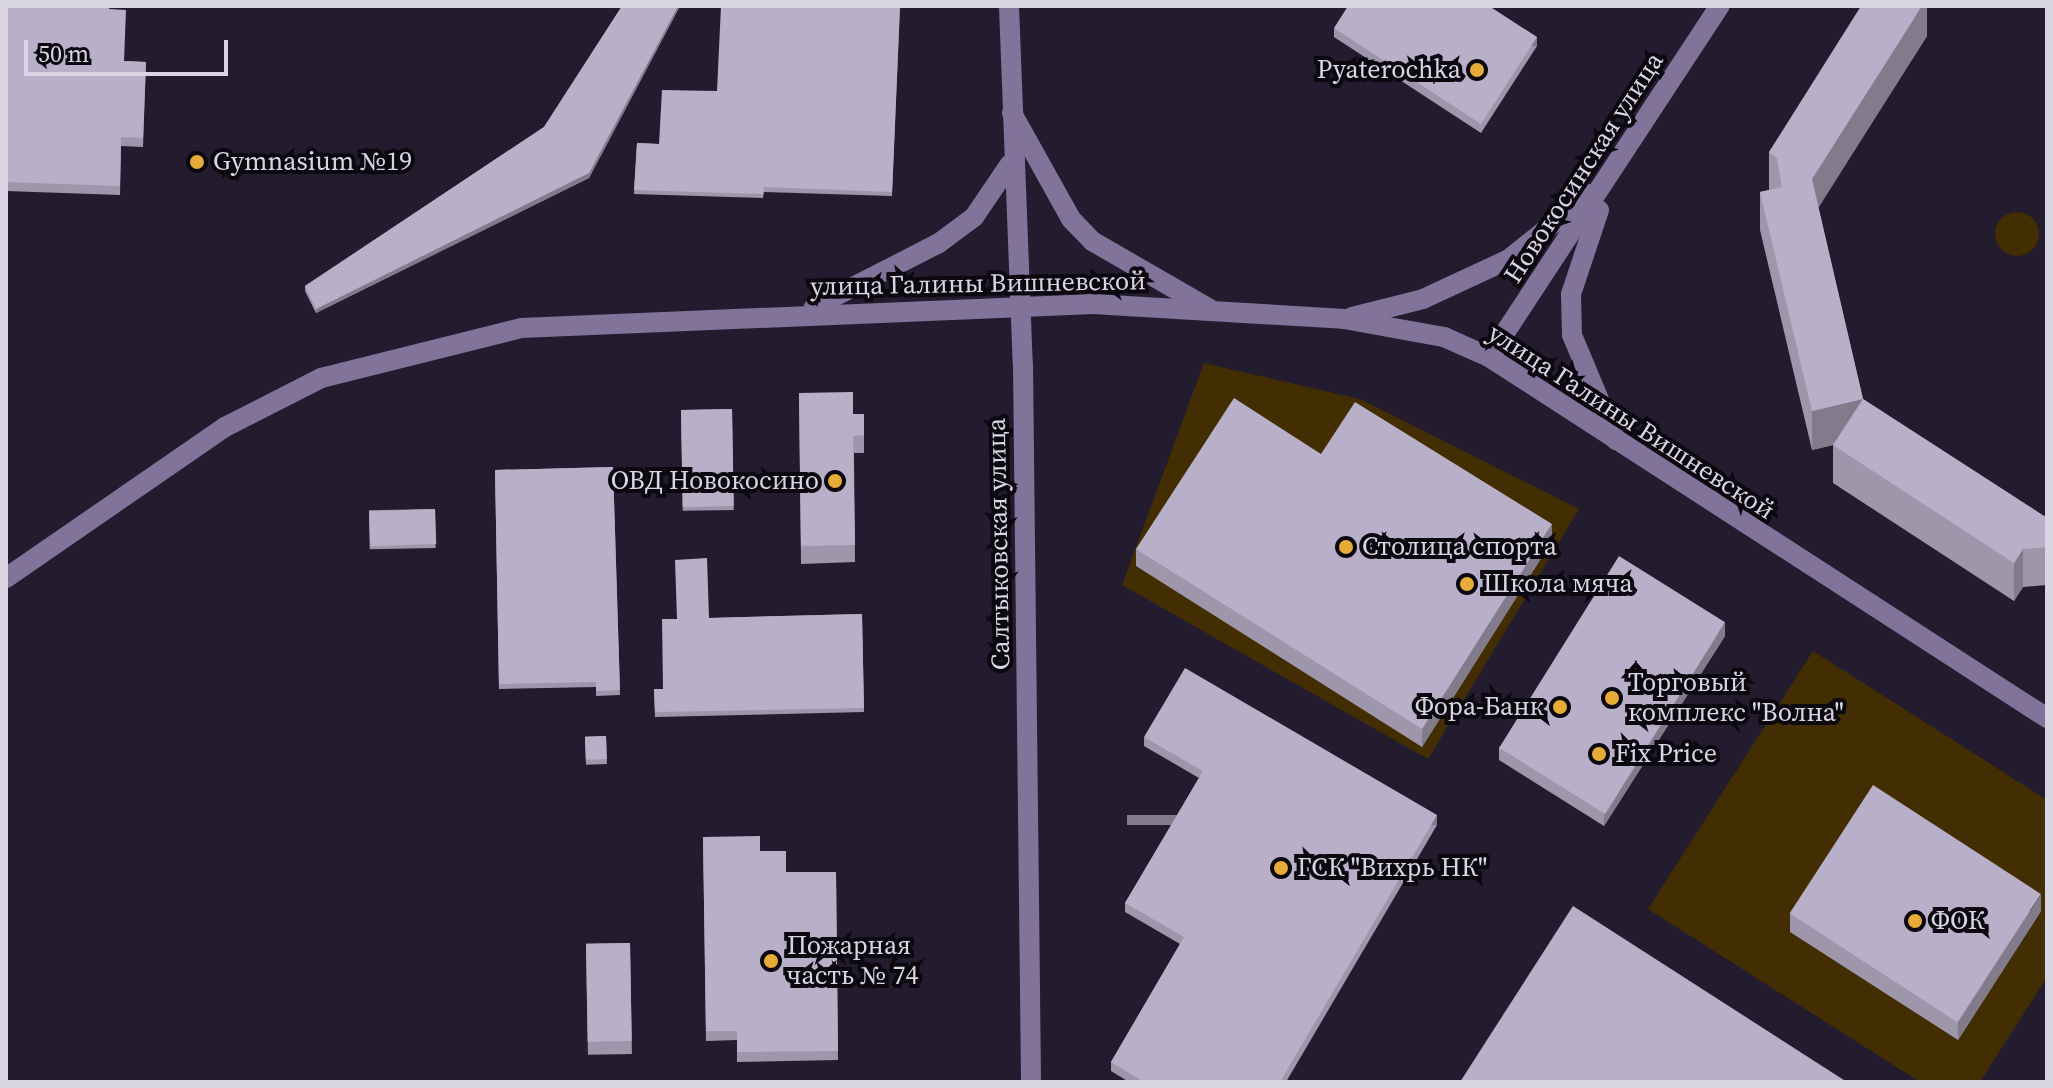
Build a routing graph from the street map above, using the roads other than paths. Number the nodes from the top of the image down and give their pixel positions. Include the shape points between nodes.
1 (1009, 6) edge
2 (1720, 6) edge
3 (1010, 109) junction
4 (1010, 164) junction
5 (1614, 173) junction
6 (1019, 305) junction
7 (806, 311) junction
8 (1213, 311) junction
9 (1344, 319) junction
10 (1489, 357) junction
11 (1618, 445) junction
12 (6, 578) edge
13 (2047, 718) edge
14 (1031, 1082) edge

1 - 3 street, Салтыковская улица
2 - 5 street, Новокосинская улица
3 - 4 street, Салтыковская улица
3 - 8 street via 1063,206 1092,241
4 - 6 street, Салтыковская улица
4 - 7 street via 974,217 939,243
5 - 9 street via 1509,259 1423,299
5 - 10 street, Новокосинская улица
5 - 11 street via 1582,253 1572,308 1581,365
6 - 7 street, улица Галины Вишневской
6 - 8 street, улица Галины Вишневской
6 - 14 street, Салтыковская улица
7 - 12 street, улица Галины Вишневской via 521,328 321,378 225,427
8 - 9 street, улица Галины Вишневской
9 - 10 street, улица Галины Вишневской via 1444,337
10 - 11 street, улица Галины Вишневской
11 - 13 street, улица Галины Вишневской

